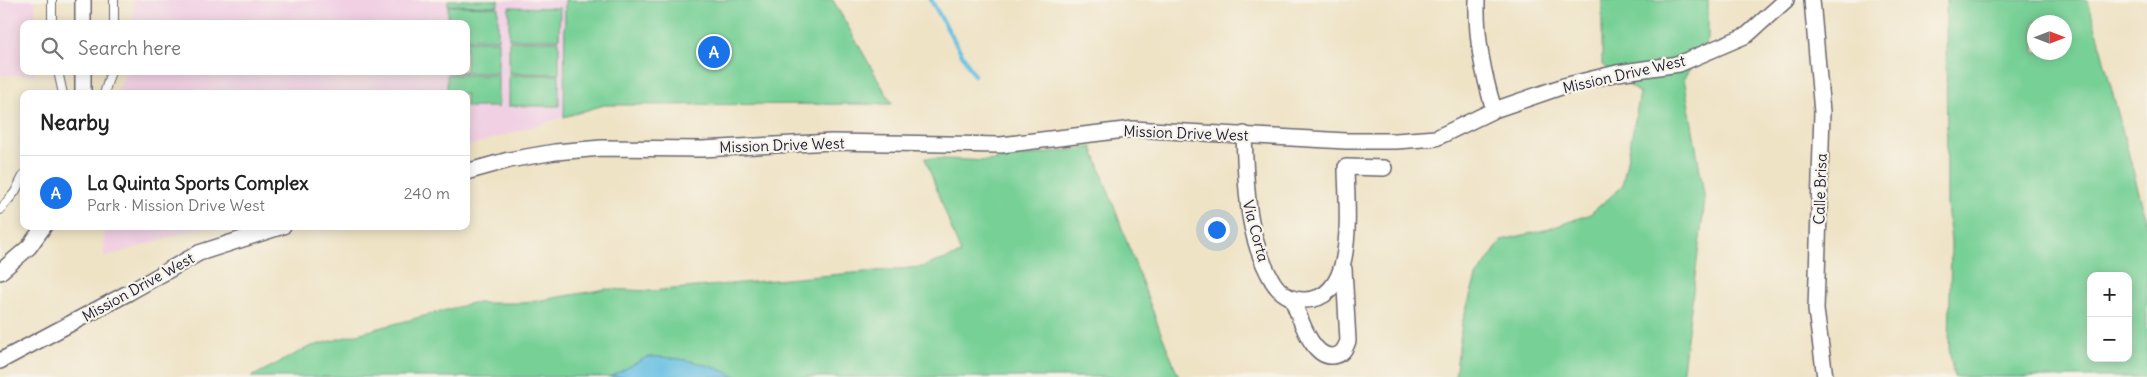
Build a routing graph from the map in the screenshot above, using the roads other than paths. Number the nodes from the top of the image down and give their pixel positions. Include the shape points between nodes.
1 (52, 0) edge
2 (83, 0) edge
3 (114, 0) edge
4 (1477, 0) edge
5 (1786, 0) edge
6 (1812, 0) edge
7 (52, 20) edge
8 (83, 20) edge
9 (114, 20) edge
10 (59, 75) edge
11 (83, 75) edge
12 (110, 75) edge
13 (62, 90) edge
14 (84, 90) edge
15 (105, 90) edge
16 (1494, 110) junction
17 (1244, 134) junction
18 (1384, 168) dead end
19 (470, 171) edge
20 (20, 182) edge
21 (0, 210) edge
22 (41, 230) edge
23 (271, 230) edge
24 (1343, 260) junction
25 (0, 272) edge
26 (1292, 299) junction
27 (0, 361) edge
28 (1825, 377) edge

1 - 7 lane
2 - 8 street
3 - 9 lane
4 - 16 street via 1477,35
5 - 16 street, Mission Drive West via 1747,35 1679,64 1617,73 1564,86
6 - 28 street, Calle Brisa via 1822,112 1816,310
10 - 13 lane
11 - 14 street
12 - 15 lane
16 - 17 street, Mission Drive West via 1436,138 1366,141
17 - 19 street, Mission Drive West via 1133,129 1001,145 832,142 702,149 602,148 518,158
17 - 26 street, Via Corta via 1246,199 1255,239 1274,284
18 - 24 street via 1346,167
20 - 21 lane
22 - 25 street via 30,247
23 - 27 street, Mission Drive West via 199,253
24 - 26 street via 1337,281 1329,292 1312,300
24 - 26 street via 1348,341 1340,354 1326,356 1318,352

